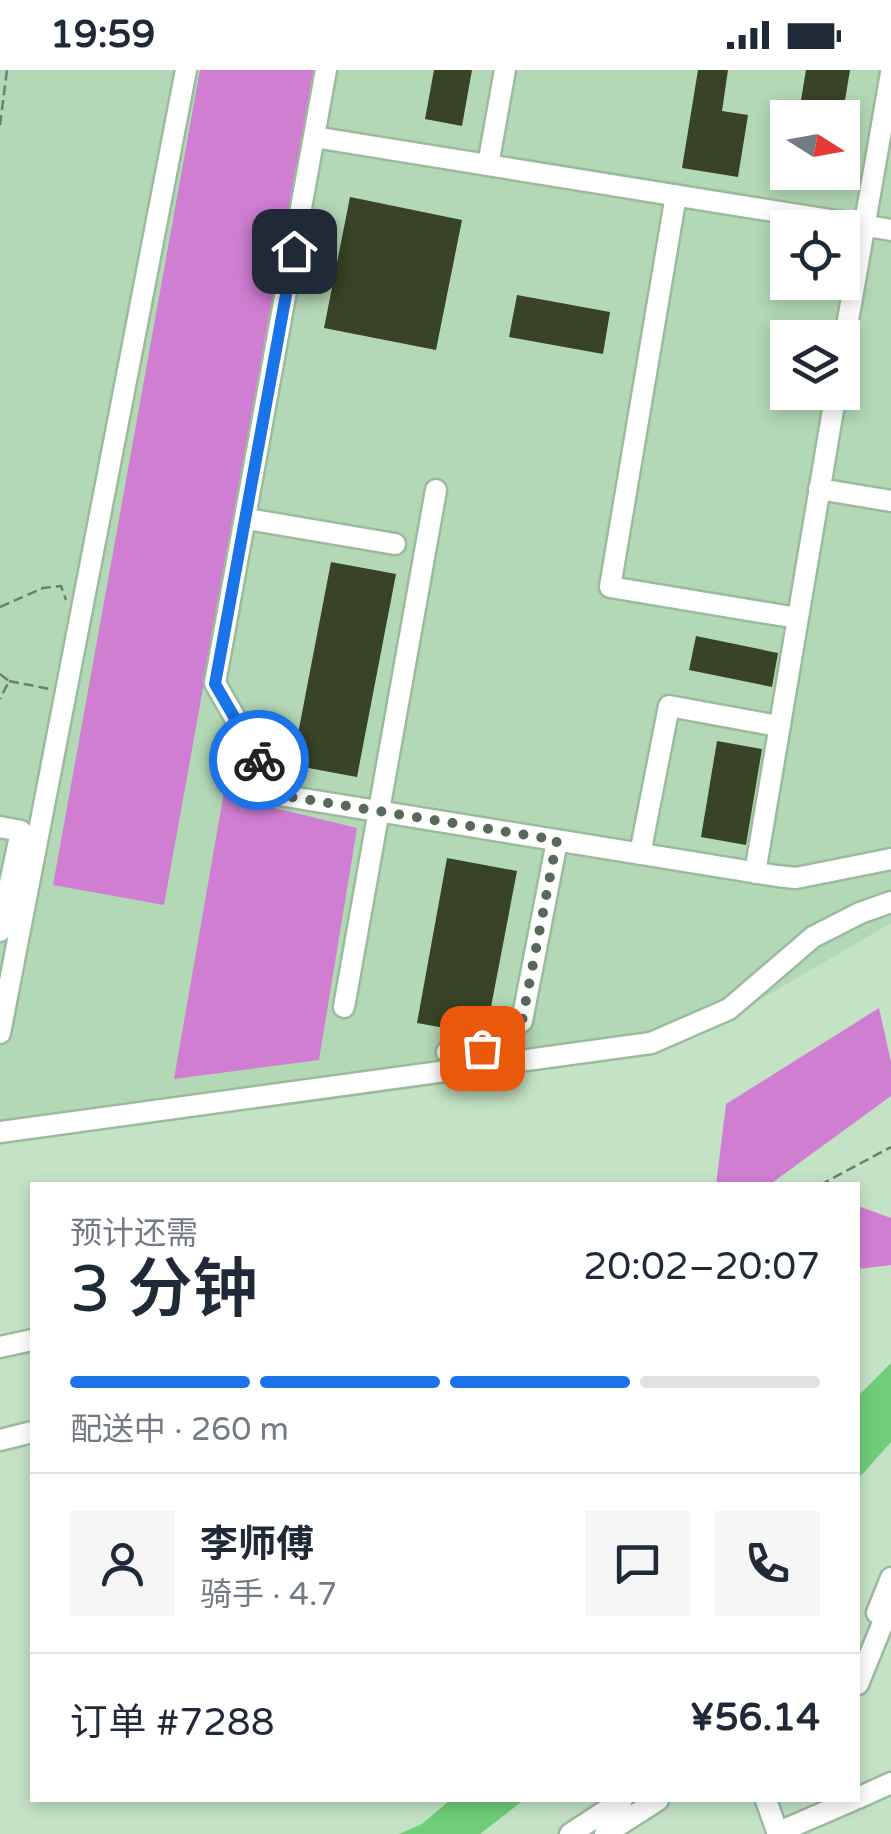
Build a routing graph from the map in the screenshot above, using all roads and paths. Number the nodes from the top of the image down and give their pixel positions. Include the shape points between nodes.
1 (8, 70) edge
2 (186, 70) edge
3 (326, 70) edge
4 (505, 70) edge
5 (891, 73) edge
6 (0, 125) edge
7 (314, 136) junction
8 (488, 165) junction
9 (676, 196) junction
10 (865, 226) junction
11 (891, 230) edge
12 (848, 320) edge
13 (833, 410) edge
14 (436, 490) dead end
15 (819, 490) junction
16 (891, 502) edge
17 (247, 519) junction
18 (395, 544) dead end
19 (68, 605) dead end
20 (0, 607) edge
21 (797, 618) junction
22 (0, 674) edge
23 (9, 680) junction
24 (50, 690) dead end
25 (0, 699) edge
26 (778, 726) junction
27 (377, 812) junction
28 (0, 827) edge
29 (557, 840) junction
30 (640, 854) junction
31 (891, 859) edge
32 (755, 872) junction
33 (891, 902) edge
34 (0, 930) edge
35 (344, 1007) dead end
36 (0, 1032) edge
37 (448, 1052) dead end
38 (0, 1132) edge
39 (891, 1148) edge
40 (826, 1182) edge
41 (30, 1340) edge
42 (0, 1348) edge
43 (30, 1432) edge
44 (0, 1440) edge
45 (891, 1578) edge
46 (891, 1603) edge
47 (880, 1635) edge
48 (860, 1654) edge
49 (860, 1680) edge
50 (891, 1783) edge
51 (860, 1797) edge
52 (619, 1802) edge
53 (655, 1802) edge
54 (767, 1802) edge
55 (848, 1802) edge
56 (570, 1834) edge
57 (605, 1834) edge
58 (778, 1834) edge

1 - 6 path
2 - 36 street
3 - 7 street
4 - 8 street
5 - 10 street
7 - 8 street
7 - 17 street
8 - 9 street
9 - 10 street
9 - 21 street via 610,587
10 - 11 street
10 - 12 street
13 - 15 street
14 - 27 street
15 - 16 street
15 - 21 street
17 - 18 street
17 - 27 street via 215,684 279,795
19 - 20 path via 60,586
21 - 26 street
22 - 23 path
23 - 24 path
23 - 25 path
26 - 30 street via 669,706
26 - 32 street
27 - 29 street
27 - 35 street
28 - 34 street via 21,832
29 - 30 street
29 - 37 street via 522,1021 482,1048
30 - 32 street
31 - 32 street via 796,878
33 - 38 street via 813,938 729,1009 651,1043
39 - 40 path
41 - 42 street
43 - 44 street
45 - 47 street
46 - 47 street
47 - 48 street
47 - 49 street
50 - 51 street
52 - 56 street
53 - 57 street
54 - 58 street
55 - 58 street

